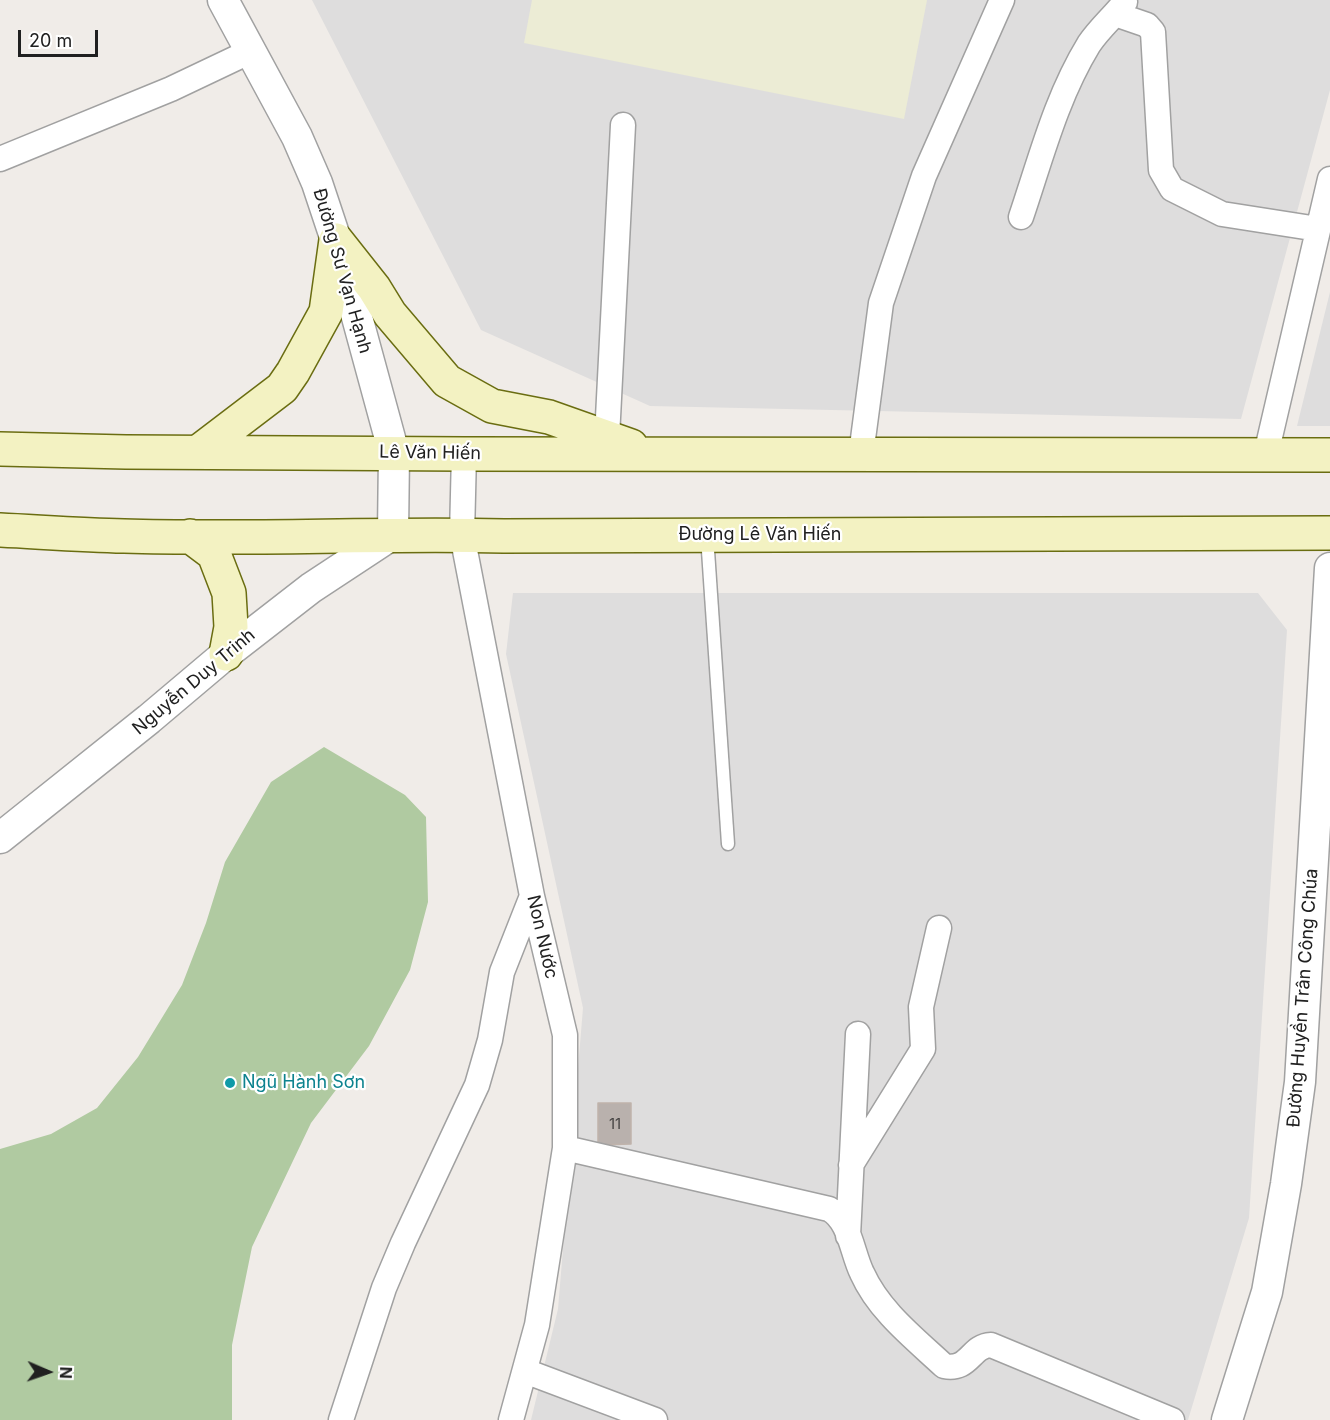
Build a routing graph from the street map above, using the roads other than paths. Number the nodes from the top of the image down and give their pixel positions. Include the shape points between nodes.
1 (224, 0) edge
2 (1002, 0) edge
3 (1121, 7) edge
4 (251, 51) junction
5 (623, 125) dead end
6 (0, 159) edge
7 (1330, 179) edge
8 (1021, 217) dead end
9 (1318, 229) junction
10 (336, 240) junction
11 (607, 437) junction
12 (0, 449) edge
13 (198, 452) junction
14 (394, 453) junction
15 (653, 453) junction
16 (464, 454) junction
17 (861, 454) junction
18 (1266, 454) junction
19 (1330, 455) edge
20 (0, 530) edge
21 (1330, 533) edge
22 (393, 534) junction
23 (462, 535) junction
24 (707, 535) junction
25 (190, 536) junction
26 (1330, 568) edge
27 (226, 654) junction
28 (0, 838) edge
29 (728, 844) dead end
30 (532, 896) junction
31 (939, 928) dead end
32 (858, 1034) dead end
33 (565, 1148) junction
34 (851, 1164) junction
35 (848, 1236) junction
36 (525, 1371) junction
37 (341, 1420) edge
38 (511, 1420) edge
39 (655, 1420) edge
40 (1172, 1420) edge
41 (1227, 1420) edge

1 - 4 street, Đường Sư Vạn Hạnh
2 - 17 street via 924,176 881,303
3 - 8 street via 1090,42 1073,72 1053,117
3 - 9 street via 1154,32 1161,170 1172,189 1222,214
4 - 6 street via 171,89
4 - 10 street, Đường Sư Vạn Hạnh via 297,137
5 - 11 street
7 - 9 street
9 - 18 street
10 - 11 main road via 390,315 447,381 492,406 549,417
10 - 13 main road via 326,312 293,372 282,388
10 - 14 street, Đường Sư Vạn Hạnh
11 - 15 main road
12 - 13 main road, Lê Văn Hiến
13 - 14 main road, Lê Văn Hiến
14 - 16 main road, Lê Văn Hiến
14 - 22 street, Đường Sư Vạn Hạnh
15 - 16 main road, Lê Văn Hiến
15 - 17 main road, Lê Văn Hiến
16 - 23 street, Non Nước
17 - 18 main road
18 - 19 main road
20 - 25 main road
21 - 24 main road, Đường Lê Văn Hiến
22 - 23 main road, Đường Lê Văn Hiến
22 - 25 main road, Đường Lê Văn Hiến
22 - 27 street, Nguyễn Duy Trinh via 311,588
23 - 24 main road, Đường Lê Văn Hiến
23 - 30 street, Non Nước
24 - 29 lane
25 - 27 main road via 214,554 229,592 231,627
26 - 41 street, Đường Huyền Trân Công Chúa via 1300,1082 1267,1292
27 - 28 street, Nguyễn Duy Trinh
30 - 33 street, Non Nước via 565,1035
30 - 37 street via 502,972 477,1085 384,1288
31 - 34 street via 921,1007 923,1049
32 - 34 street
33 - 35 street via 829,1209 842,1221
33 - 36 street, Non Nước via 537,1325
34 - 35 street
35 - 40 street via 872,1292 895,1320 944,1366 959,1366 982,1347 991,1346
36 - 38 street, Non Nước
36 - 39 street

